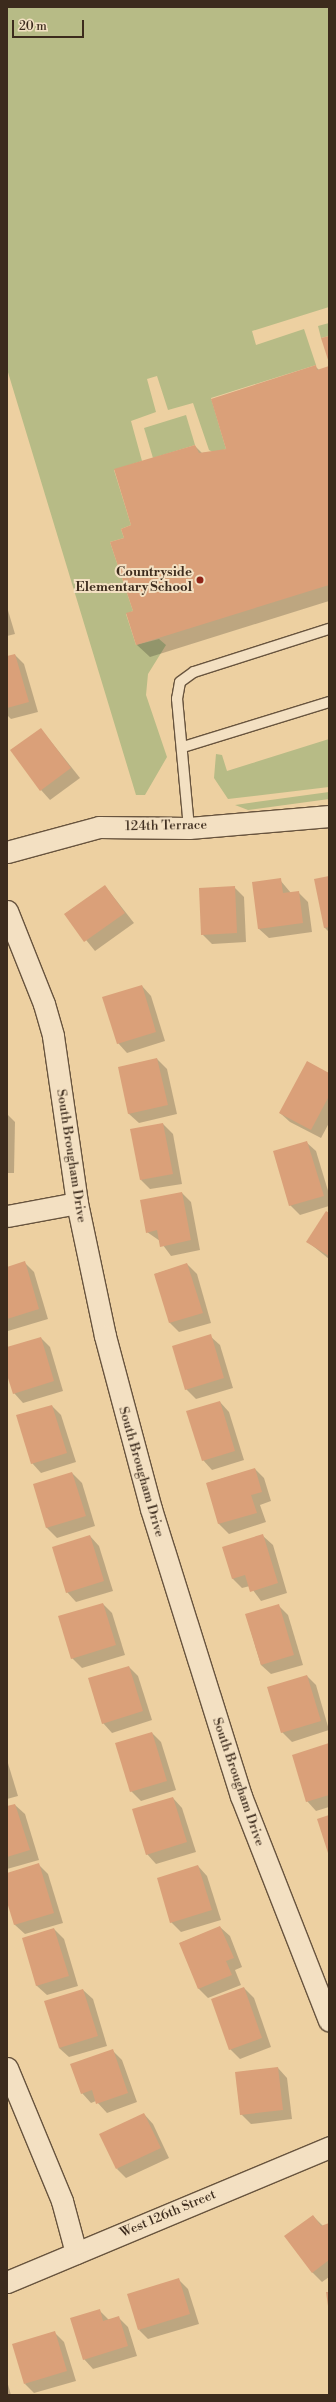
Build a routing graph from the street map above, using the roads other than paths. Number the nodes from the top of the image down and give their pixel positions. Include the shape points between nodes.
1 (329, 629) edge
2 (329, 702) edge
3 (183, 747) junction
4 (329, 816) edge
5 (189, 828) junction
6 (7, 852) edge
7 (7, 911) edge
8 (77, 1203) junction
9 (7, 1216) edge
10 (329, 2020) edge
11 (7, 2068) edge
12 (329, 2148) edge
13 (76, 2253) junction
14 (7, 2282) edge

1 - 3 lane via 194,672 180,682 177,699
2 - 3 lane
3 - 5 lane
4 - 5 street, 124th Terrace
5 - 6 street, 124th Terrace via 99,827
7 - 8 street, South Brougham Drive via 44,1004 53,1036
8 - 9 street
8 - 10 street, South Brougham Drive via 122,1404 180,1606 241,1796
11 - 13 street via 62,2201
12 - 13 street, West 126th Street
13 - 14 street, West 126th Street

